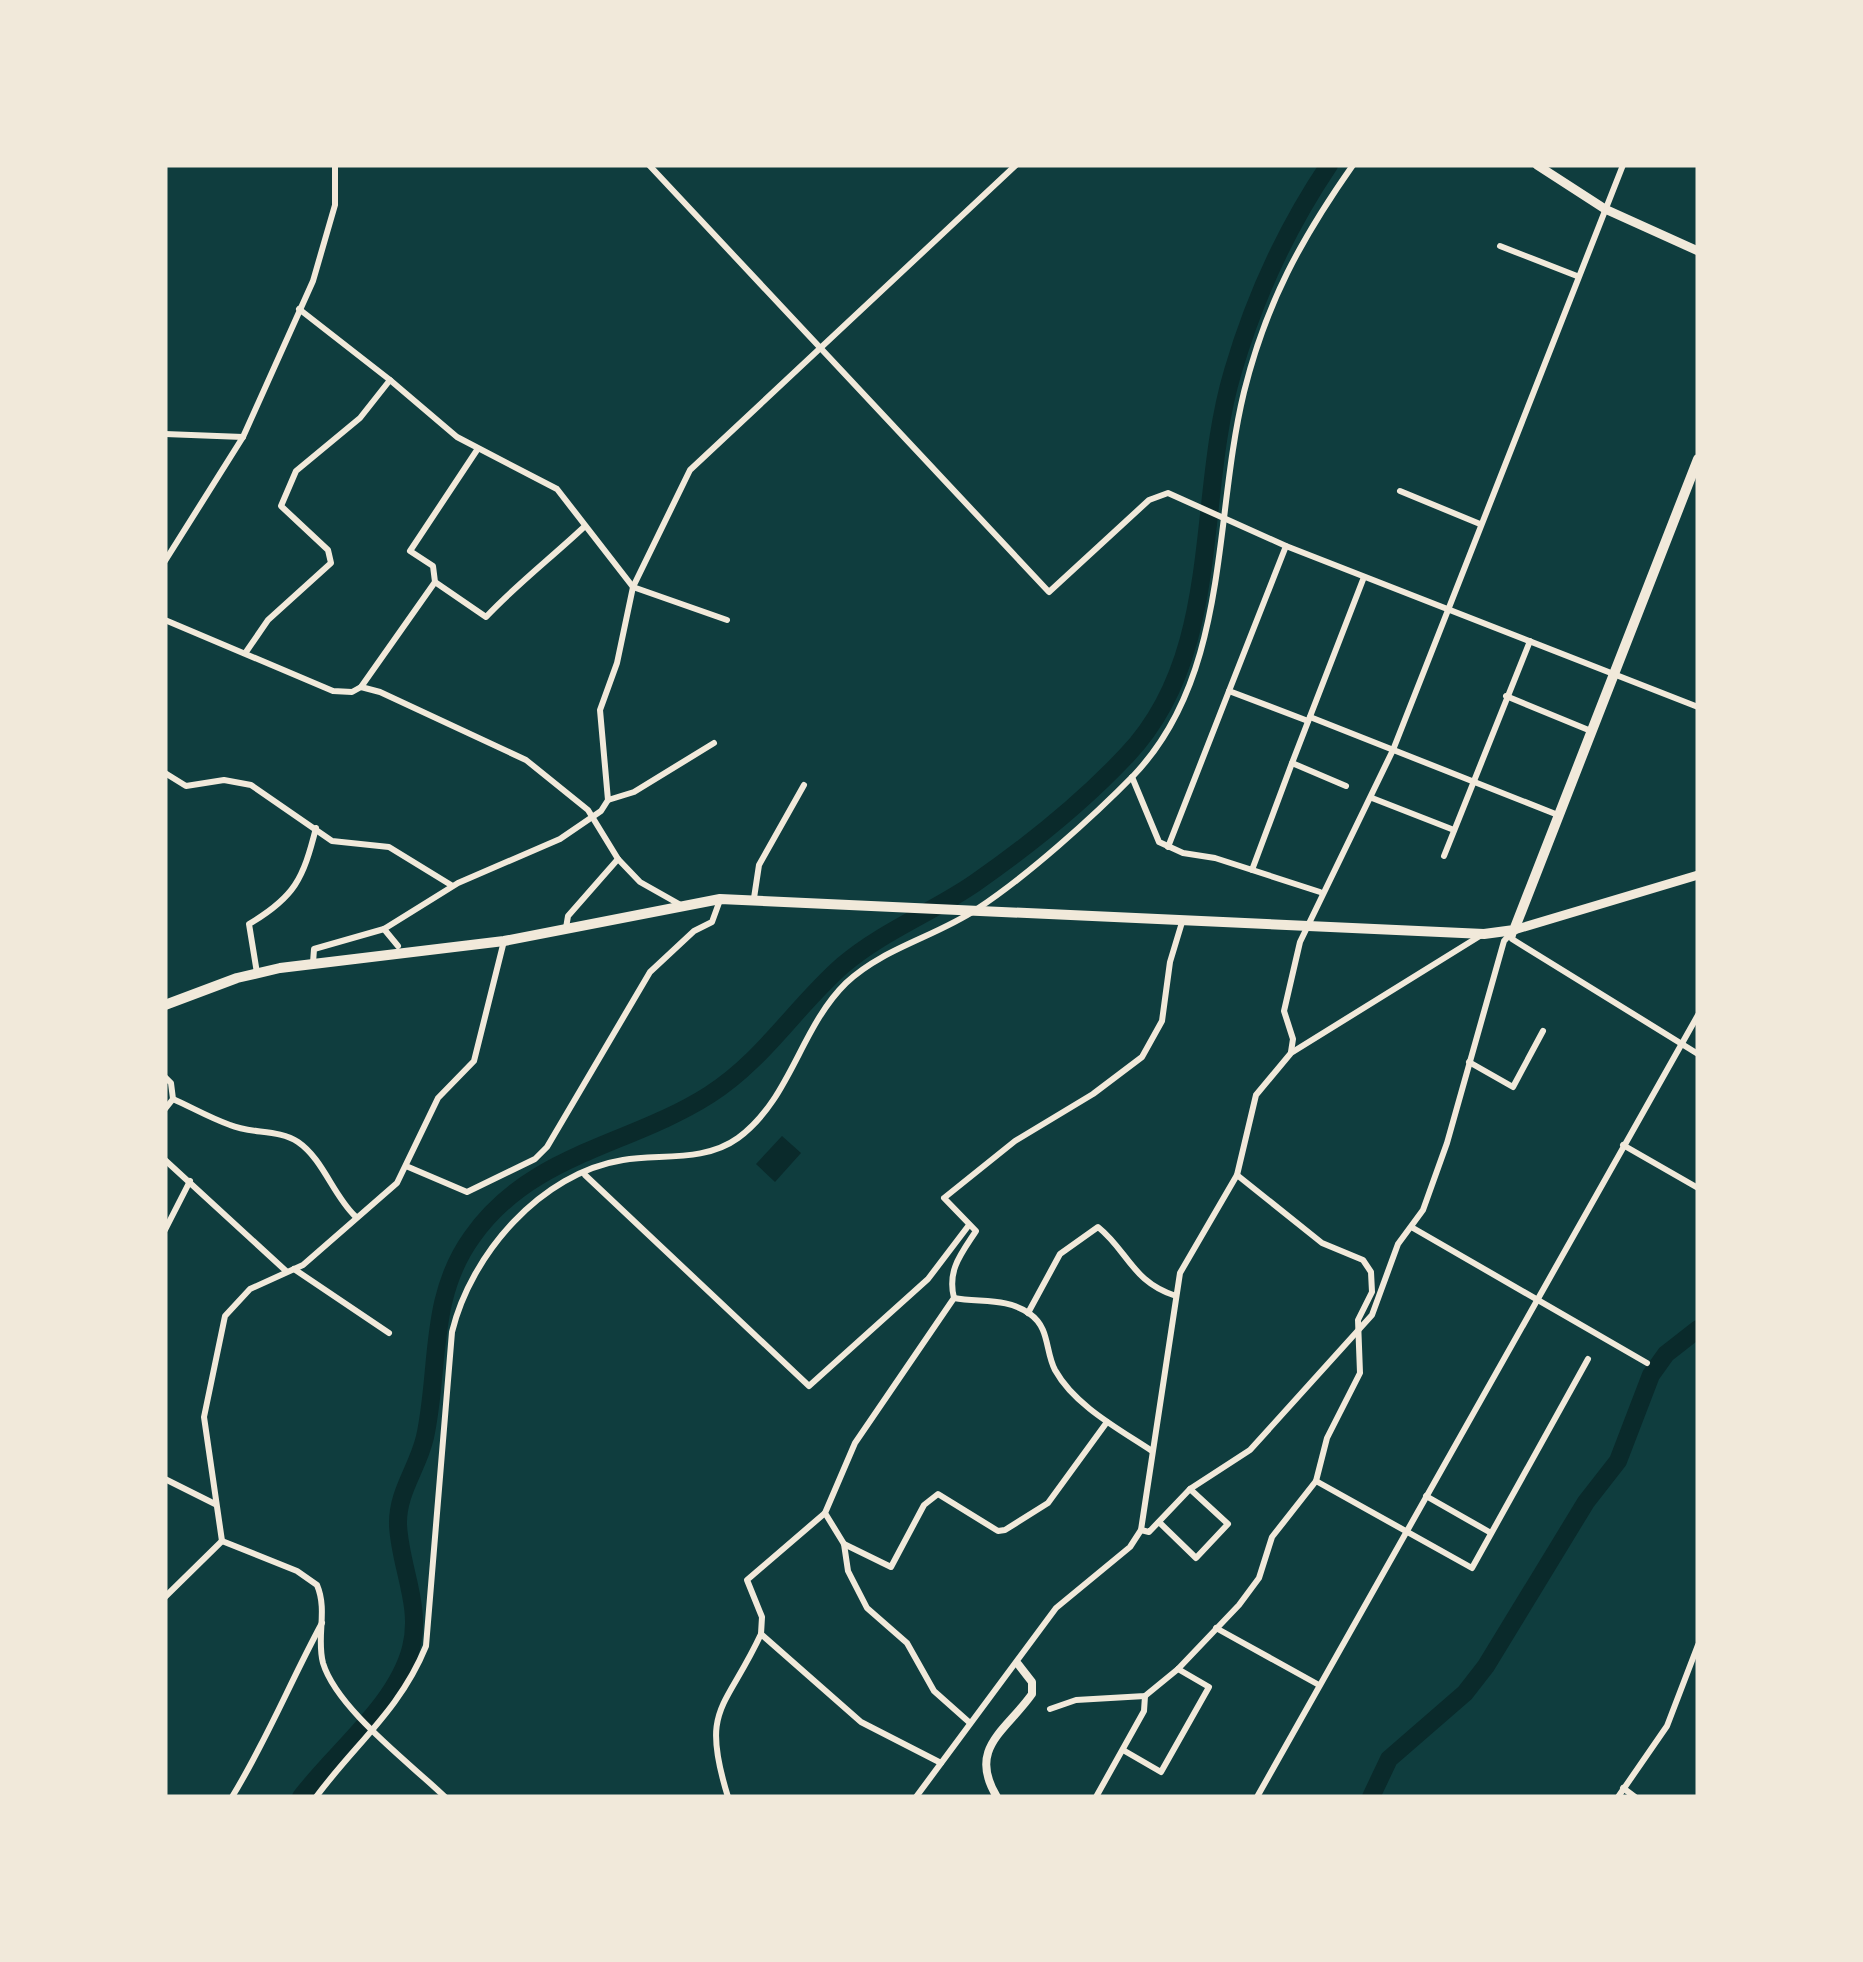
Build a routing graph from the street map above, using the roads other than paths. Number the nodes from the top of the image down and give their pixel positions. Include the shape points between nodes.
1 (335, 165) edge
2 (649, 165) edge
3 (1016, 165) edge
4 (1353, 165) edge
5 (1537, 165) edge
6 (1623, 165) edge
7 (1605, 210) junction
8 (1500, 246) dead end
9 (1698, 251) edge
10 (1577, 276) junction
11 (299, 309) junction
12 (821, 348) junction
13 (390, 380) junction
14 (165, 434) edge
15 (243, 437) junction
16 (477, 450) junction
17 (1698, 459) edge
18 (1400, 491) dead end
19 (1222, 519) junction
20 (1480, 524) junction
21 (584, 527) junction
22 (1286, 546) junction
23 (165, 562) edge
24 (1364, 576) junction
25 (435, 582) junction
26 (633, 586) junction
27 (1446, 608) junction
28 (165, 620) edge
29 (727, 620) dead end
30 (1530, 641) junction
31 (246, 652) junction
32 (1615, 675) junction
33 (362, 687) junction
34 (1228, 691) junction
35 (1505, 696) junction
36 (1698, 707) edge
37 (1309, 719) junction
38 (1592, 731) junction
39 (714, 744) dead end
40 (1392, 750) junction
41 (1292, 763) junction
42 (165, 773) edge
43 (1132, 776) junction
44 (1473, 782) junction
45 (804, 784) dead end
46 (1346, 786) dead end
47 (1372, 798) junction
48 (608, 800) junction
49 (1560, 816) junction
50 (592, 817) junction
51 (316, 828) junction
52 (1454, 830) junction
53 (1168, 847) junction
54 (1444, 856) dead end
55 (618, 859) junction
56 (1252, 870) junction
57 (1698, 875) edge
58 (452, 886) junction
59 (1320, 892) junction
60 (720, 898) junction
61 (754, 898) junction
62 (679, 904) junction
63 (971, 909) junction
64 (1184, 918) junction
65 (1307, 926) junction
66 (566, 928) junction
67 (384, 929) junction
68 (1514, 930) junction
69 (1484, 934) junction
70 (504, 941) junction
71 (398, 946) dead end
72 (313, 962) junction
73 (257, 973) junction
74 (165, 1005) edge
75 (1698, 1015) edge
76 (1543, 1031) dead end
77 (1682, 1044) junction
78 (1291, 1053) junction
79 (1698, 1054) edge
80 (1469, 1062) junction
81 (165, 1078) edge
82 (172, 1098) junction
83 (165, 1109) edge
84 (1623, 1145) junction
85 (165, 1160) edge
86 (406, 1166) junction
87 (585, 1175) junction
88 (1236, 1175) junction
89 (190, 1181) junction
90 (1698, 1188) edge
91 (356, 1216) junction
92 (969, 1225) junction
93 (1413, 1228) junction
94 (165, 1230) edge
95 (290, 1269) junction
96 (1176, 1296) junction
97 (954, 1298) junction
98 (1536, 1302) junction
99 (1028, 1313) junction
100 (1359, 1331) junction
101 (389, 1332) dead end
102 (1588, 1359) dead end
103 (1647, 1363) dead end
104 (1106, 1422) junction
105 (1152, 1451) junction
106 (165, 1479) edge
107 (1316, 1482) junction
108 (1190, 1488) junction
109 (1426, 1496) junction
110 (216, 1504) junction
111 (825, 1514) junction
112 (1159, 1522) junction
113 (1141, 1530) junction
114 (1404, 1532) junction
115 (1491, 1533) junction
116 (222, 1540) junction
117 (844, 1544) junction
118 (165, 1598) edge
119 (324, 1617) junction
120 (1216, 1628) junction
121 (760, 1634) junction
122 (1698, 1645) edge
123 (1018, 1664) junction
124 (1178, 1669) junction
125 (1319, 1684) junction
126 (1144, 1696) junction
127 (1050, 1709) dead end
128 (970, 1723) junction
129 (375, 1730) junction
130 (1123, 1750) junction
131 (942, 1763) junction
132 (1623, 1788) junction
133 (232, 1797) edge
134 (316, 1797) edge
135 (445, 1797) edge
136 (728, 1797) edge
137 (916, 1797) edge
138 (998, 1797) edge
139 (1096, 1797) edge
140 (1258, 1797) edge
141 (1618, 1797) edge
142 (1635, 1797) edge

1 - 11 street via 332,220
2 - 12 street
3 - 12 street
4 - 19 street via 1296,250 1264,325 1234,436
5 - 7 main road
6 - 7 street
7 - 9 main road
7 - 10 street
8 - 10 street
10 - 20 street
11 - 13 street
11 - 15 street
12 - 19 street via 1049,592 1149,500 1168,492
12 - 26 street via 690,470
13 - 16 street
13 - 31 street via 360,418 296,471 281,506 328,550 331,563 268,620
14 - 15 street
15 - 23 street
16 - 21 street via 556,489
16 - 25 street via 410,551 433,566
17 - 32 highway
18 - 20 street
19 - 22 street
19 - 43 street via 1191,684 1160,745
20 - 27 street
21 - 25 street via 486,617
21 - 26 street
22 - 24 street
22 - 34 street
24 - 27 street
24 - 37 street
25 - 33 street
26 - 29 street
26 - 48 street via 618,663 600,710
27 - 30 street
27 - 40 street
28 - 31 street
30 - 32 street
30 - 35 street
31 - 33 street via 333,691
32 - 36 street
32 - 38 highway
33 - 50 street via 526,760
34 - 37 street
34 - 53 street
35 - 38 street
35 - 44 street
37 - 40 street
37 - 41 street
38 - 49 highway
39 - 48 street via 634,792
40 - 44 street
40 - 47 street
41 - 46 street
41 - 56 street
42 - 51 street via 186,786 224,780 252,785
43 - 53 street via 1152,833
43 - 63 street
44 - 49 street
44 - 52 street
45 - 61 street via 760,865
47 - 52 street
47 - 59 street
48 - 50 street
49 - 68 highway
50 - 55 street
50 - 58 street via 560,839
51 - 58 street via 332,840 389,847
51 - 73 street via 298,884 249,924
52 - 54 street
53 - 56 street
55 - 62 street via 640,882
55 - 66 street via 568,916
56 - 59 street
57 - 68 main road
58 - 67 street
59 - 65 street
60 - 61 highway
60 - 62 highway
60 - 86 street via 712,922 650,972 557,1135 535,1159 467,1192
61 - 63 highway
62 - 66 highway
63 - 64 highway
63 - 87 street via 894,950 830,999 766,1111 733,1142 714,1152 618,1161
64 - 65 highway
64 - 92 street via 1162,1021 1149,1049 944,1198
65 - 69 highway
65 - 78 street via 1284,1005
66 - 70 highway
67 - 71 street
67 - 72 street via 314,949
68 - 69 highway
68 - 77 street via 1512,939
68 - 80 street via 1504,941
69 - 78 street
70 - 72 highway
70 - 86 street via 474,1062 438,1098
72 - 73 highway
73 - 74 highway
75 - 77 street
76 - 80 street via 1513,1086
77 - 79 street
77 - 84 street
78 - 88 street via 1253,1102
80 - 93 street via 1447,1143
81 - 82 street
82 - 83 street
82 - 91 street via 232,1127 300,1143
84 - 90 street
84 - 98 street
85 - 89 street
86 - 91 street via 397,1184
87 - 92 street via 809,1386 928,1278
87 - 129 street via 514,1221 457,1311 426,1646 412,1682
88 - 96 street via 1180,1273
88 - 100 street via 1322,1242 1362,1260 1373,1280
89 - 94 street
89 - 95 street
91 - 95 street
92 - 97 street via 976,1231 950,1277
93 - 98 street
93 - 100 street via 1398,1244 1372,1315
95 - 101 street
95 - 110 street via 250,1290 225,1316 204,1417
96 - 99 street via 1133,1271 1098,1227 1060,1254
96 - 105 street
97 - 99 street via 995,1300
97 - 111 street via 855,1444
98 - 103 street
98 - 109 street
99 - 104 street via 1043,1328 1054,1368
100 - 107 street via 1360,1374 1327,1438
100 - 108 street via 1250,1450
102 - 115 street
104 - 105 street
104 - 117 street via 1048,1503 1006,1530 938,1494 924,1505 891,1567
105 - 113 street
106 - 110 street
107 - 114 street
107 - 120 street via 1272,1537 1251,1590
108 - 112 street
108 - 112 street via 1228,1524 1196,1558
109 - 114 street
109 - 115 street
110 - 116 street
111 - 117 street
111 - 121 street via 747,1580 762,1617
112 - 113 street via 1149,1532
113 - 123 street via 1130,1547 1056,1608
114 - 115 street via 1472,1568
114 - 125 street
116 - 118 street
116 - 119 street via 310,1578 323,1598
117 - 128 street via 848,1571 868,1608 906,1643 934,1691
119 - 129 street via 321,1656 328,1678
119 - 133 street via 270,1734
120 - 124 street
120 - 125 street
121 - 131 street via 862,1722
121 - 136 street via 714,1722
122 - 132 street via 1667,1726
123 - 128 street
123 - 138 street via 1032,1682 1032,1694 988,1750 986,1779
124 - 126 street
124 - 130 street via 1209,1687 1161,1772
125 - 140 street
126 - 127 street via 1076,1700
126 - 130 street via 1144,1711
128 - 131 street
129 - 134 street
129 - 135 street
130 - 139 street
131 - 137 street
132 - 141 street
132 - 142 street

